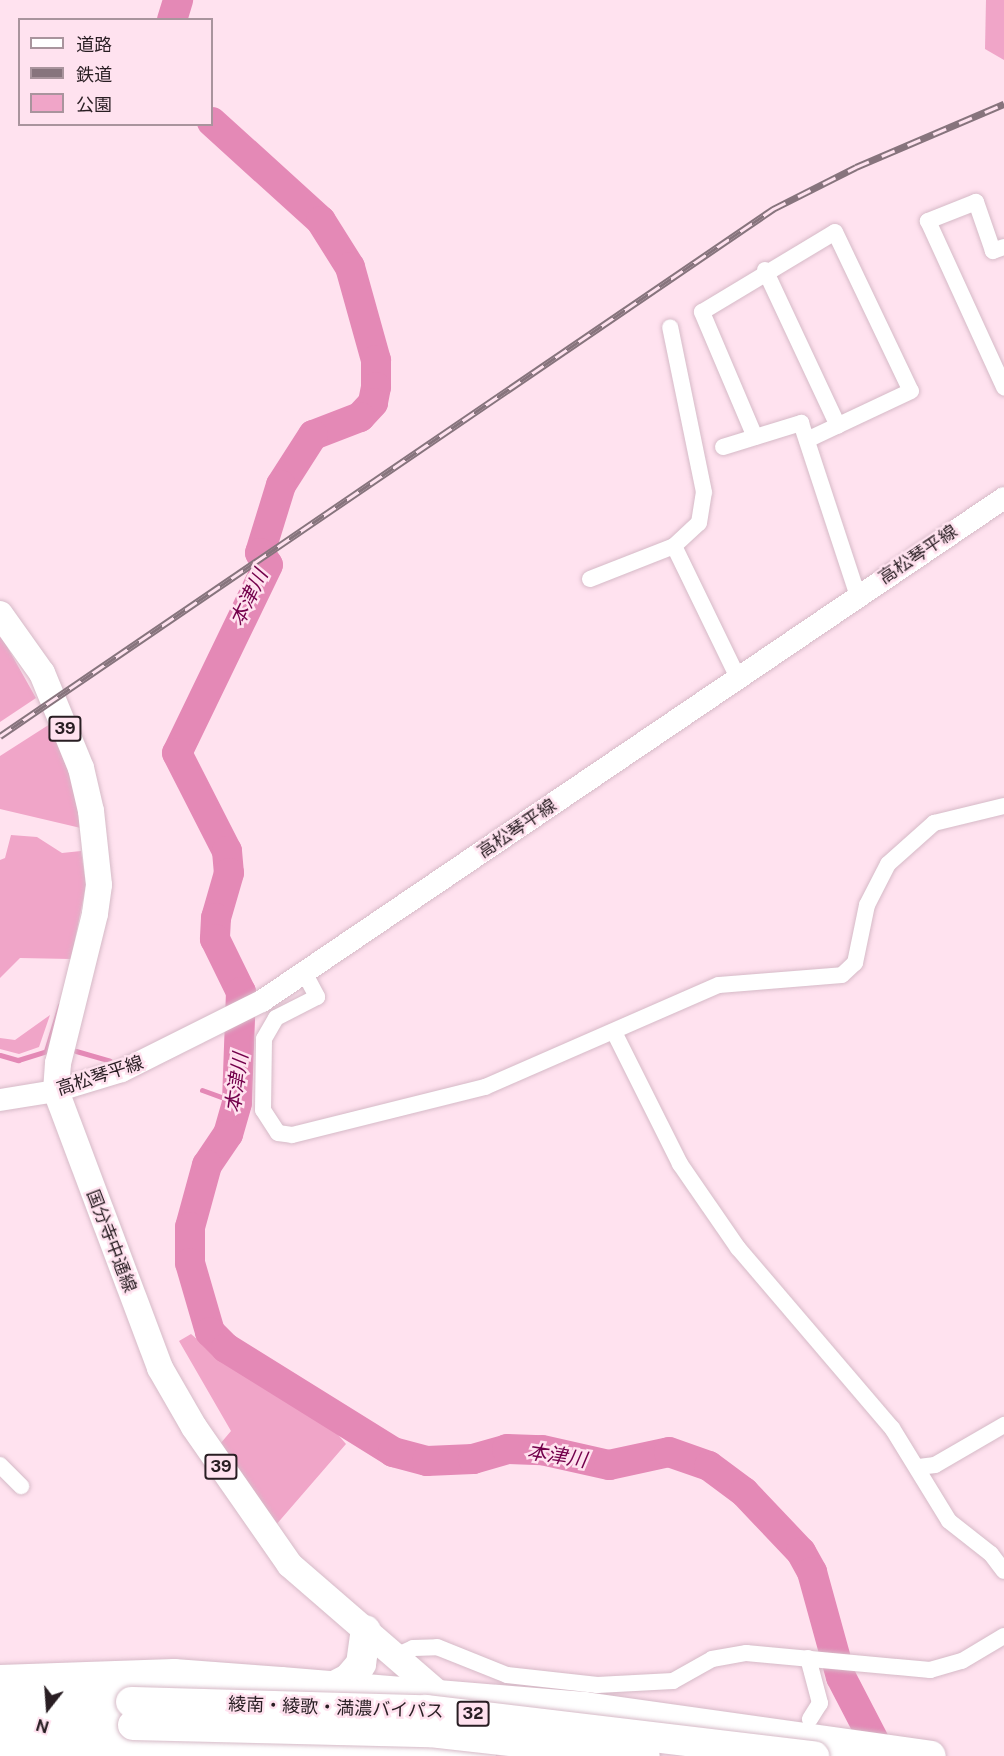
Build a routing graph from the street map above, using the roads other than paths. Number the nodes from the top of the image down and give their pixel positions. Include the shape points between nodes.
1 (1004, 247) edge
2 (765, 270) junction
3 (670, 327) dead end
4 (1004, 387) edge
5 (838, 426) junction
6 (754, 437) junction
7 (807, 440) junction
8 (723, 447) dead end
9 (1004, 498) edge
10 (674, 546) junction
11 (590, 579) dead end
12 (858, 596) junction
13 (0, 614) edge
14 (738, 678) junction
15 (1004, 806) edge
16 (305, 974) junction
17 (614, 1032) junction
18 (56, 1091) junction
19 (0, 1100) edge
20 (1004, 1425) edge
21 (0, 1466) edge
22 (919, 1467) junction
23 (21, 1486) dead end
24 (1004, 1571) edge
25 (366, 1630) junction
26 (1004, 1636) edge
27 (396, 1656) junction
28 (813, 1658) junction
29 (0, 1680) edge
30 (332, 1687) junction
31 (440, 1695) junction
32 (0, 1707) edge
33 (132, 1714) junction
34 (0, 1731) edge
35 (818, 1738) edge
36 (0, 1751) edge
37 (481, 1756) edge
38 (510, 1756) edge
39 (645, 1756) edge
40 (931, 1756) edge

1 - 4 street via 993,251 976,202 928,221
2 - 5 street
2 - 5 street via 835,232 911,391
2 - 6 street via 702,312
3 - 10 street via 704,492 699,523
5 - 7 street
6 - 7 street via 801,423
6 - 8 street
7 - 12 street
9 - 12 main road, 高松琴平線
10 - 11 street
10 - 14 street
12 - 14 main road, 高松琴平線
13 - 18 main road, 国分寺中通線 / 39 via 42,673 81,768 94,832 99,885 95,915 58,1063
14 - 16 main road, 高松琴平線
15 - 17 street via 934,823 888,864 867,906 855,963 842,975 719,985
16 - 17 street via 317,997 276,1018 264,1039 263,1110 278,1133 292,1135 436,1103
16 - 18 main road, 高松琴平線 via 223,1024 122,1071
17 - 22 street via 680,1164 738,1248 892,1428
18 - 19 main road, 高松琴平線
18 - 25 main road, 国分寺中通線 / 39 via 160,1368 194,1427 290,1565
20 - 22 street via 935,1465
21 - 23 street
22 - 24 street via 949,1521 991,1554
25 - 27 main road, 国分寺中通線 / 39
25 - 30 highway via 361,1664 348,1679
26 - 28 street via 962,1661 930,1670
27 - 28 street via 413,1648 436,1647 507,1676 597,1685 673,1682 712,1659 746,1653
27 - 31 main road, 国分寺中通線 / 39
28 - 35 street via 820,1703
29 - 30 highway via 174,1674
30 - 31 highway
31 - 35 highway via 584,1707
31 - 38 main road, 国分寺中通線 / 39
32 - 33 highway, 綾南・綾歌・満濃バイパス / 32
33 - 34 highway, 綾南・綾歌・満濃バイパス / 32
33 - 35 highway, 綾南・綾歌・満濃バイパス / 32, bridge via 426,1710
33 - 39 highway, 綾南・綾歌・満濃バイパス / 32, bridge via 430,1732
35 - 40 highway
36 - 37 highway via 335,1750

